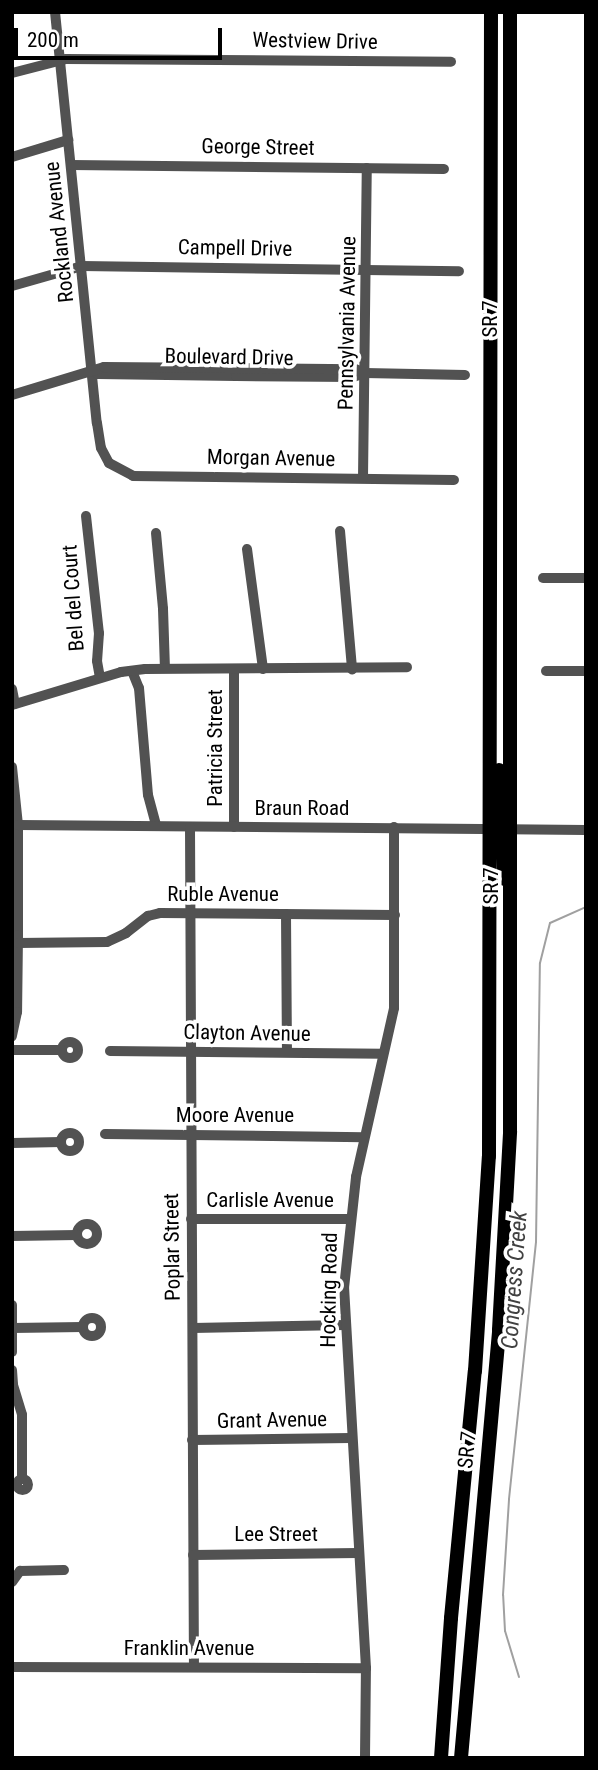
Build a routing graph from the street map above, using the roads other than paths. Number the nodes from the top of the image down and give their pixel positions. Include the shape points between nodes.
1 (55, 12) edge
2 (491, 12) edge
3 (510, 12) edge
4 (59, 61) junction
5 (451, 62) dead end
6 (12, 74) edge
7 (68, 140) junction
8 (12, 158) edge
9 (71, 165) junction
10 (367, 168) junction
11 (444, 169) dead end
12 (82, 266) junction
13 (366, 269) junction
14 (459, 271) dead end
15 (12, 286) edge
16 (93, 371) junction
17 (365, 373) junction
18 (465, 375) dead end
19 (12, 395) edge
20 (101, 448) joint
21 (363, 478) junction
22 (454, 480) dead end
23 (86, 516) dead end
24 (340, 531) dead end
25 (156, 533) dead end
26 (247, 549) dead end
27 (542, 578) dead end
28 (586, 578) edge
29 (407, 667) dead end
30 (164, 668) junction
31 (234, 669) junction
32 (263, 669) junction
33 (352, 669) junction
34 (132, 671) junction
35 (546, 671) dead end
36 (586, 671) edge
37 (100, 678) junction
38 (12, 689) edge
39 (13, 705) edge
40 (12, 767) edge
41 (156, 824) junction
42 (18, 825) junction
43 (190, 827) junction
44 (234, 827) junction
45 (394, 827) junction
46 (501, 829) junction
47 (586, 830) edge
48 (190, 912) junction
49 (286, 914) junction
50 (395, 915) junction
51 (18, 943) junction
52 (12, 1036) edge
53 (12, 1050) edge
54 (62, 1050) dead end
55 (110, 1051) dead end
56 (190, 1051) junction
57 (287, 1052) junction
58 (383, 1054) junction
59 (104, 1134) dead end
60 (190, 1134) junction
61 (364, 1137) junction
62 (61, 1142) dead end
63 (12, 1143) edge
64 (191, 1219) junction
65 (350, 1219) junction
66 (77, 1235) dead end
67 (12, 1236) edge
68 (12, 1305) edge
69 (345, 1325) junction
70 (83, 1327) dead end
71 (12, 1328) edge
72 (193, 1328) junction
73 (12, 1352) edge
74 (12, 1370) edge
75 (351, 1438) junction
76 (192, 1440) junction
77 (22, 1479) dead end
78 (358, 1553) junction
79 (193, 1555) junction
80 (64, 1570) dead end
81 (12, 1582) edge
82 (12, 1667) edge
83 (194, 1667) junction
84 (366, 1668) junction
85 (365, 1758) edge
86 (441, 1758) edge
87 (461, 1758) edge

1 - 4 street, Rockland Avenue
2 - 46 highway, SR 7 / SR 7 via 491,705
3 - 46 highway, SR 7 / SR 7
4 - 5 street, Westview Drive
4 - 6 street, Westview Drive
4 - 7 street, Rockland Avenue
7 - 8 street
7 - 9 street, Rockland Avenue
9 - 10 street, George Street
9 - 12 street, Rockland Avenue
10 - 11 street, George Street
10 - 13 street, Pennsylvania Avenue
12 - 13 street, Campell Drive
12 - 15 street, Campell Drive
12 - 16 street, Rockland Avenue
13 - 14 street, Campell Drive
13 - 17 street, Pennsylvania Avenue
16 - 17 street, Boulevard Drive via 353,377
16 - 19 street, Boulevard Drive
16 - 20 street, Rockland Avenue
17 - 18 street, Boulevard Drive
17 - 21 street, Pennsylvania Avenue
20 - 21 street, Morgan Avenue via 116,470 133,476
21 - 22 street, Morgan Avenue
23 - 37 street, Bel del Court
24 - 33 street
25 - 30 street
26 - 32 street
27 - 28 street
29 - 33 street
30 - 31 street
30 - 34 street
31 - 32 street
31 - 44 street, Patricia Street
32 - 33 street
34 - 37 street
34 - 41 street via 139,688 148,795
35 - 36 street
37 - 39 street
38 - 39 street
40 - 42 street
41 - 42 street, Braun Road
41 - 43 street, Braun Road
42 - 51 street
43 - 44 street, Braun Road
43 - 48 street, Poplar Street
44 - 45 street, Braun Road
45 - 46 street, Braun Road
45 - 50 street, Hocking Road
46 - 47 street, Braun Road
46 - 86 highway, SR 7 / SR 7 via 488,1194
46 - 87 highway, SR 7 / SR 7 via 512,953 510,1131 504,1268
48 - 49 street, Ruble Avenue
48 - 51 street, Ruble Avenue via 148,916 107,942
48 - 56 street, Poplar Street
49 - 50 street, Ruble Avenue
49 - 57 street
50 - 58 street, Hocking Road via 394,1008
51 - 52 street via 17,1015
53 - 54 street
55 - 56 street, Clayton Avenue
56 - 57 street, Clayton Avenue
56 - 60 street, Poplar Street
57 - 58 street, Clayton Avenue
58 - 61 street, Hocking Road
59 - 60 street, Moore Avenue
60 - 61 street, Moore Avenue
60 - 64 street, Poplar Street
61 - 65 street, Hocking Road
62 - 63 street
64 - 65 street, Carlisle Avenue
64 - 72 street, Poplar Street
65 - 69 street, Hocking Road
66 - 67 street
68 - 71 street
69 - 72 street
69 - 75 street, Hocking Road
70 - 71 street
71 - 73 street
72 - 76 street, Poplar Street
74 - 77 street via 22,1416
75 - 76 street, Grant Avenue
75 - 78 street, Hocking Road
76 - 79 street, Poplar Street
78 - 79 street, Lee Street
78 - 84 street, Hocking Road
79 - 83 street, Poplar Street
80 - 81 street via 20,1571
82 - 83 street, Franklin Avenue
83 - 84 street, Franklin Avenue
84 - 85 street, Hocking Road

